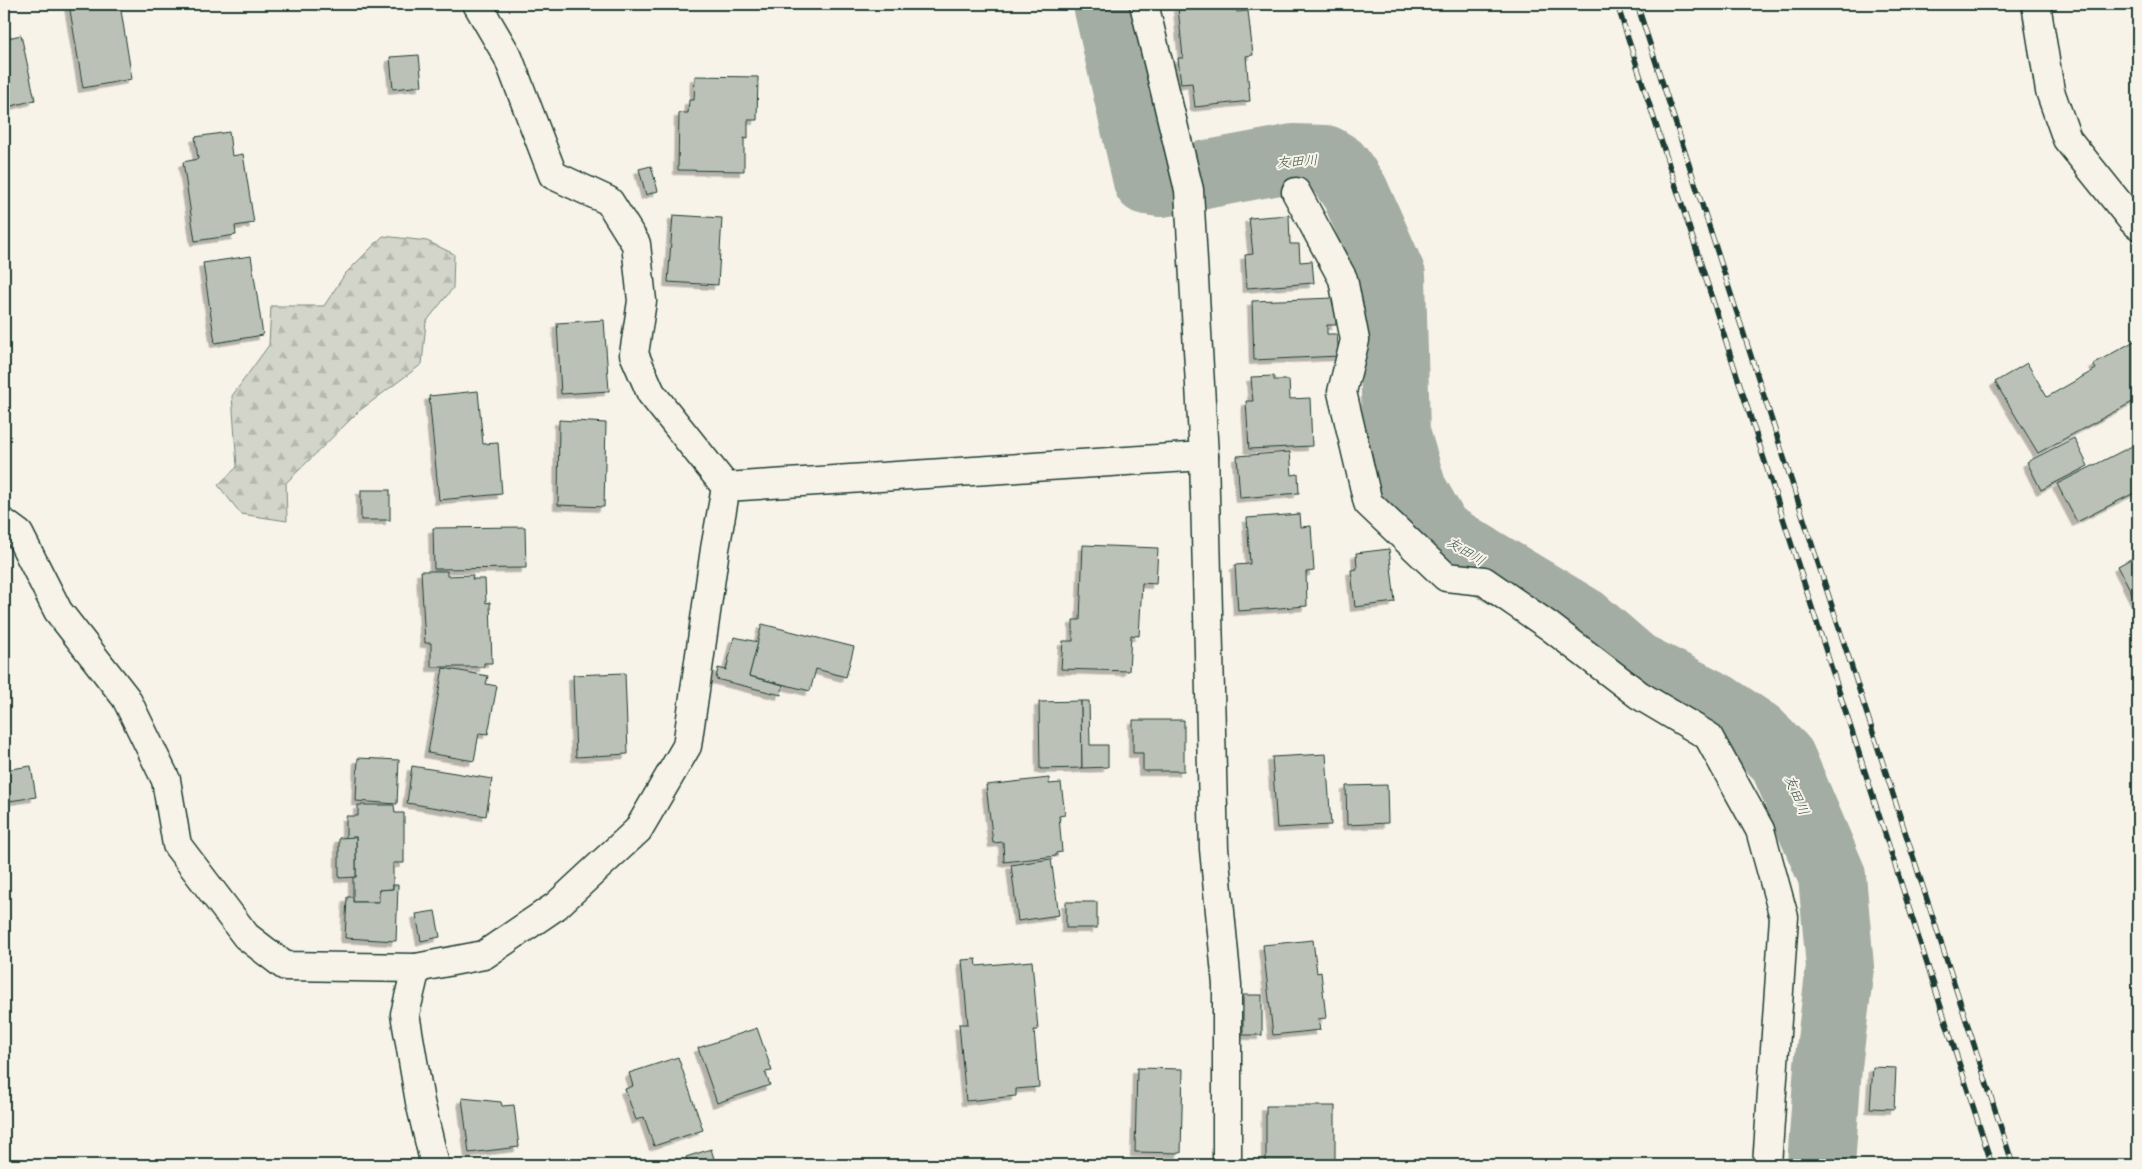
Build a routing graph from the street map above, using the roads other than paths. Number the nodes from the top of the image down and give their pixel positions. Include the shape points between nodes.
1 (477, 4) edge
2 (1144, 4) edge
3 (2036, 4) edge
4 (1296, 192) dead end
5 (2138, 225) edge
6 (1204, 456) junction
7 (726, 487) junction
8 (4, 523) edge
9 (416, 968) junction
10 (435, 1165) edge
11 (1227, 1165) edge
12 (1768, 1165) edge

1 - 7 street via 508,57 553,175 609,201 636,244 642,301 634,354 650,393
2 - 6 street via 1186,180
3 - 5 street via 2050,91 2067,138
4 - 12 street via 1343,279 1355,340 1342,392 1368,503 1446,578 1484,581 1639,695 1708,736 1760,830 1784,917
6 - 7 street
6 - 11 street via 1214,849 1227,985
7 - 9 street via 687,746 638,830 556,906 484,955
8 - 9 street via 19,534 58,611 126,698 166,780 177,845 246,936 285,966
9 - 10 street via 406,1014 420,1102

